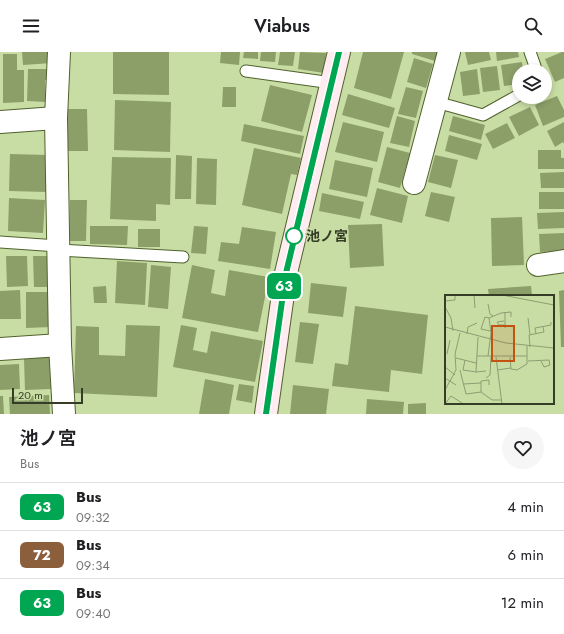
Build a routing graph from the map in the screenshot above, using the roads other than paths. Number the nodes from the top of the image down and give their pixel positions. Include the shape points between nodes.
1 (59, 52) edge
2 (339, 52) edge
3 (449, 52) edge
4 (530, 52) edge
5 (534, 64) edge
6 (246, 71) dead end
7 (332, 83) junction
8 (512, 100) edge
9 (436, 102) junction
10 (56, 118) junction
11 (0, 122) edge
12 (414, 183) dead end
13 (0, 242) edge
14 (58, 248) junction
15 (183, 257) dead end
16 (564, 261) edge
17 (538, 265) dead end
18 (60, 345) junction
19 (0, 349) edge
20 (64, 414) edge
21 (266, 414) edge

1 - 10 street
2 - 7 street
3 - 9 street
4 - 5 lane
6 - 7 lane
7 - 21 street via 286,273
8 - 9 lane via 483,115
9 - 12 street
10 - 11 street
10 - 14 street
13 - 14 lane
14 - 15 lane
14 - 18 street
16 - 17 street
18 - 19 street
18 - 20 street

